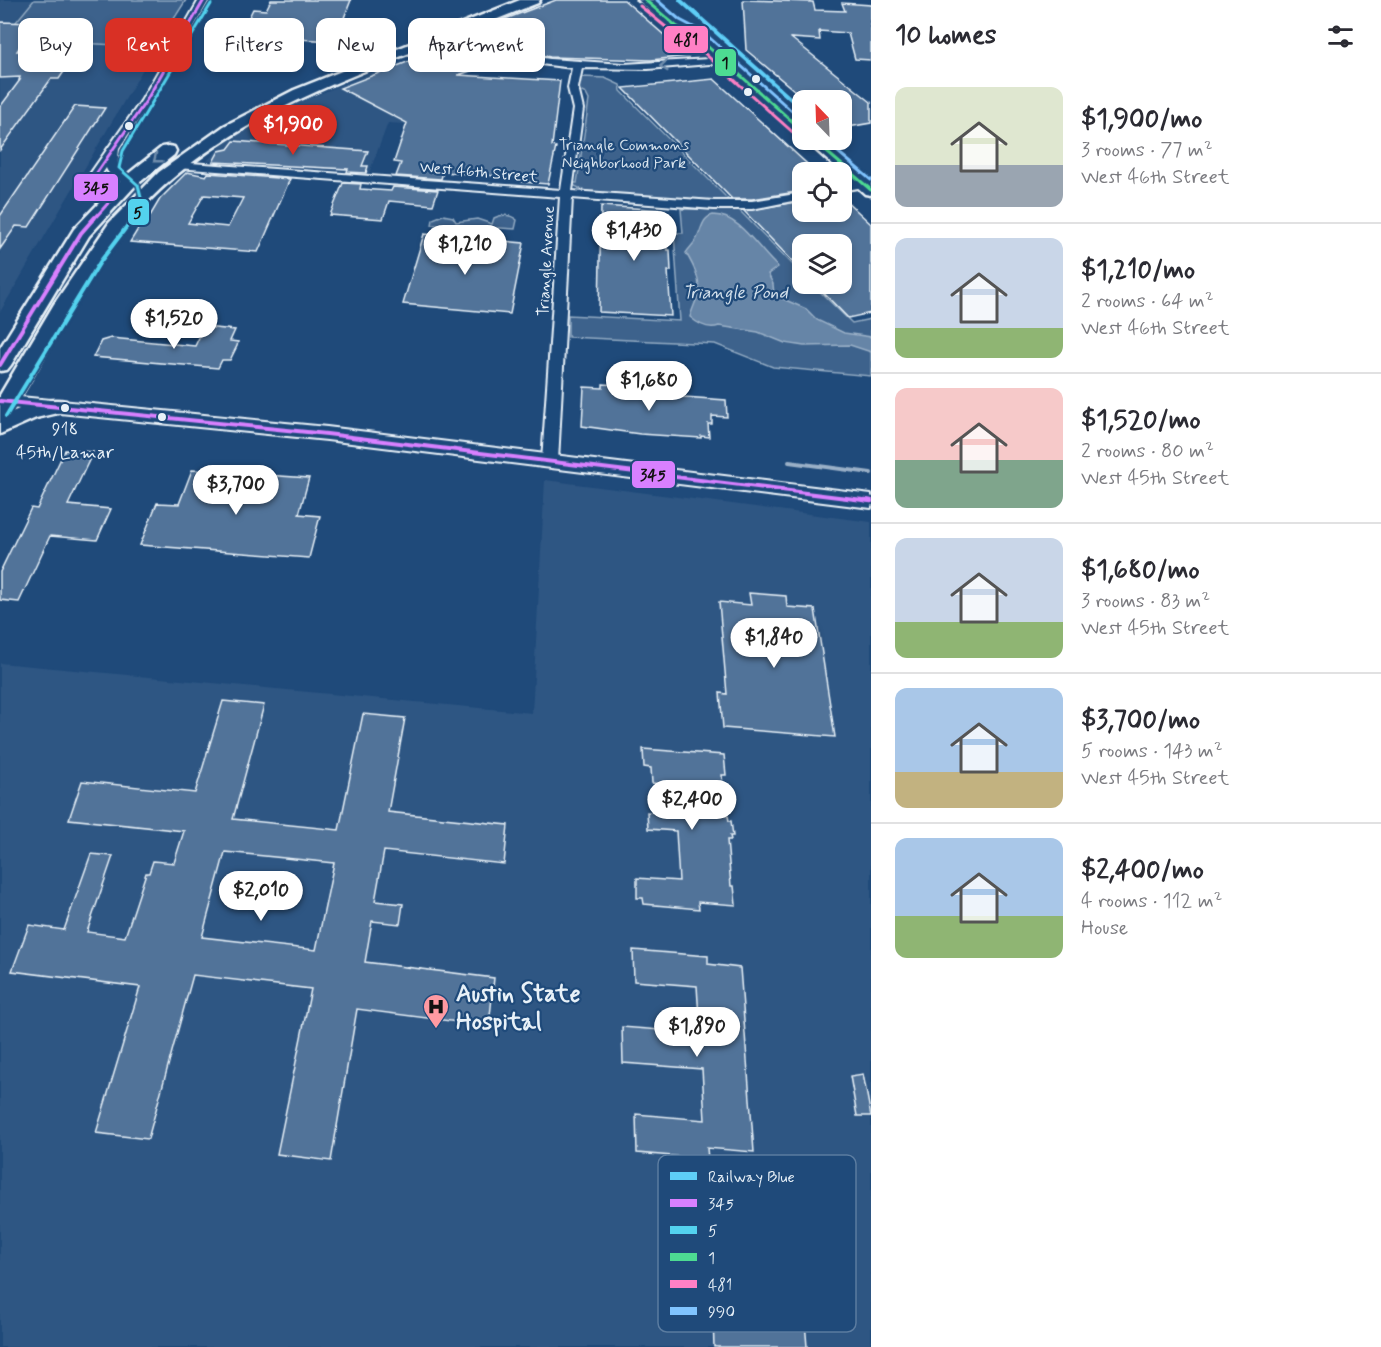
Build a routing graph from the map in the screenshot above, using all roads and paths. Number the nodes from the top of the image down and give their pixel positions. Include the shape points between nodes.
1 (204, 0) edge
2 (498, 0) edge
3 (517, 0) edge
4 (533, 0) edge
5 (645, 0) edge
6 (663, 0) edge
7 (489, 17) joint
8 (452, 18) edge
9 (408, 35) edge
10 (698, 38) junction
11 (408, 49) edge
12 (545, 63) edge
13 (727, 64) junction
14 (545, 69) edge
15 (576, 70) junction
16 (662, 77) dead end
17 (614, 78) dead end
18 (270, 90) dead end
19 (237, 106) dead end
20 (259, 112) junction
21 (792, 121) edge
22 (180, 142) dead end
23 (116, 148) junction
24 (825, 150) edge
25 (182, 164) junction
26 (129, 182) junction
27 (868, 187) edge
28 (852, 188) edge
29 (566, 194) junction
30 (792, 198) edge
31 (111, 200) junction
32 (136, 203) junction
33 (0, 365) edge
34 (2, 405) edge
35 (58, 406) junction
36 (0, 428) edge
37 (550, 461) junction
38 (871, 501) edge

1 - 23 street
2 - 8 main road
3 - 7 main road
4 - 7 main road
5 - 10 main road via 676,26
6 - 10 main road
9 - 18 main road
10 - 13 main road
11 - 20 main road
12 - 15 street
13 -> 15 street
13 - 16 street
13 - 21 main road
14 - 15 street
15 - 17 street
15 - 29 street, Triangle Avenue via 573,88 578,109
19 - 20 main road
20 - 25 main road via 196,149
22 -> 26 main road
23 - 26 street via 111,170
23 - 31 street via 94,182
24 - 27 main road
25 - 29 street, West 46th Street
25 - 32 main road
26 - 31 main road
26 - 32 main road
27 - 28 street
29 - 30 street, West 46th Street via 752,206
29 - 37 street, Triangle Avenue
31 - 33 main road via 81,233
32 - 34 main road via 94,258
34 - 35 main road
35 - 36 main road via 29,413
35 - 37 main road via 190,417
37 - 38 main road

